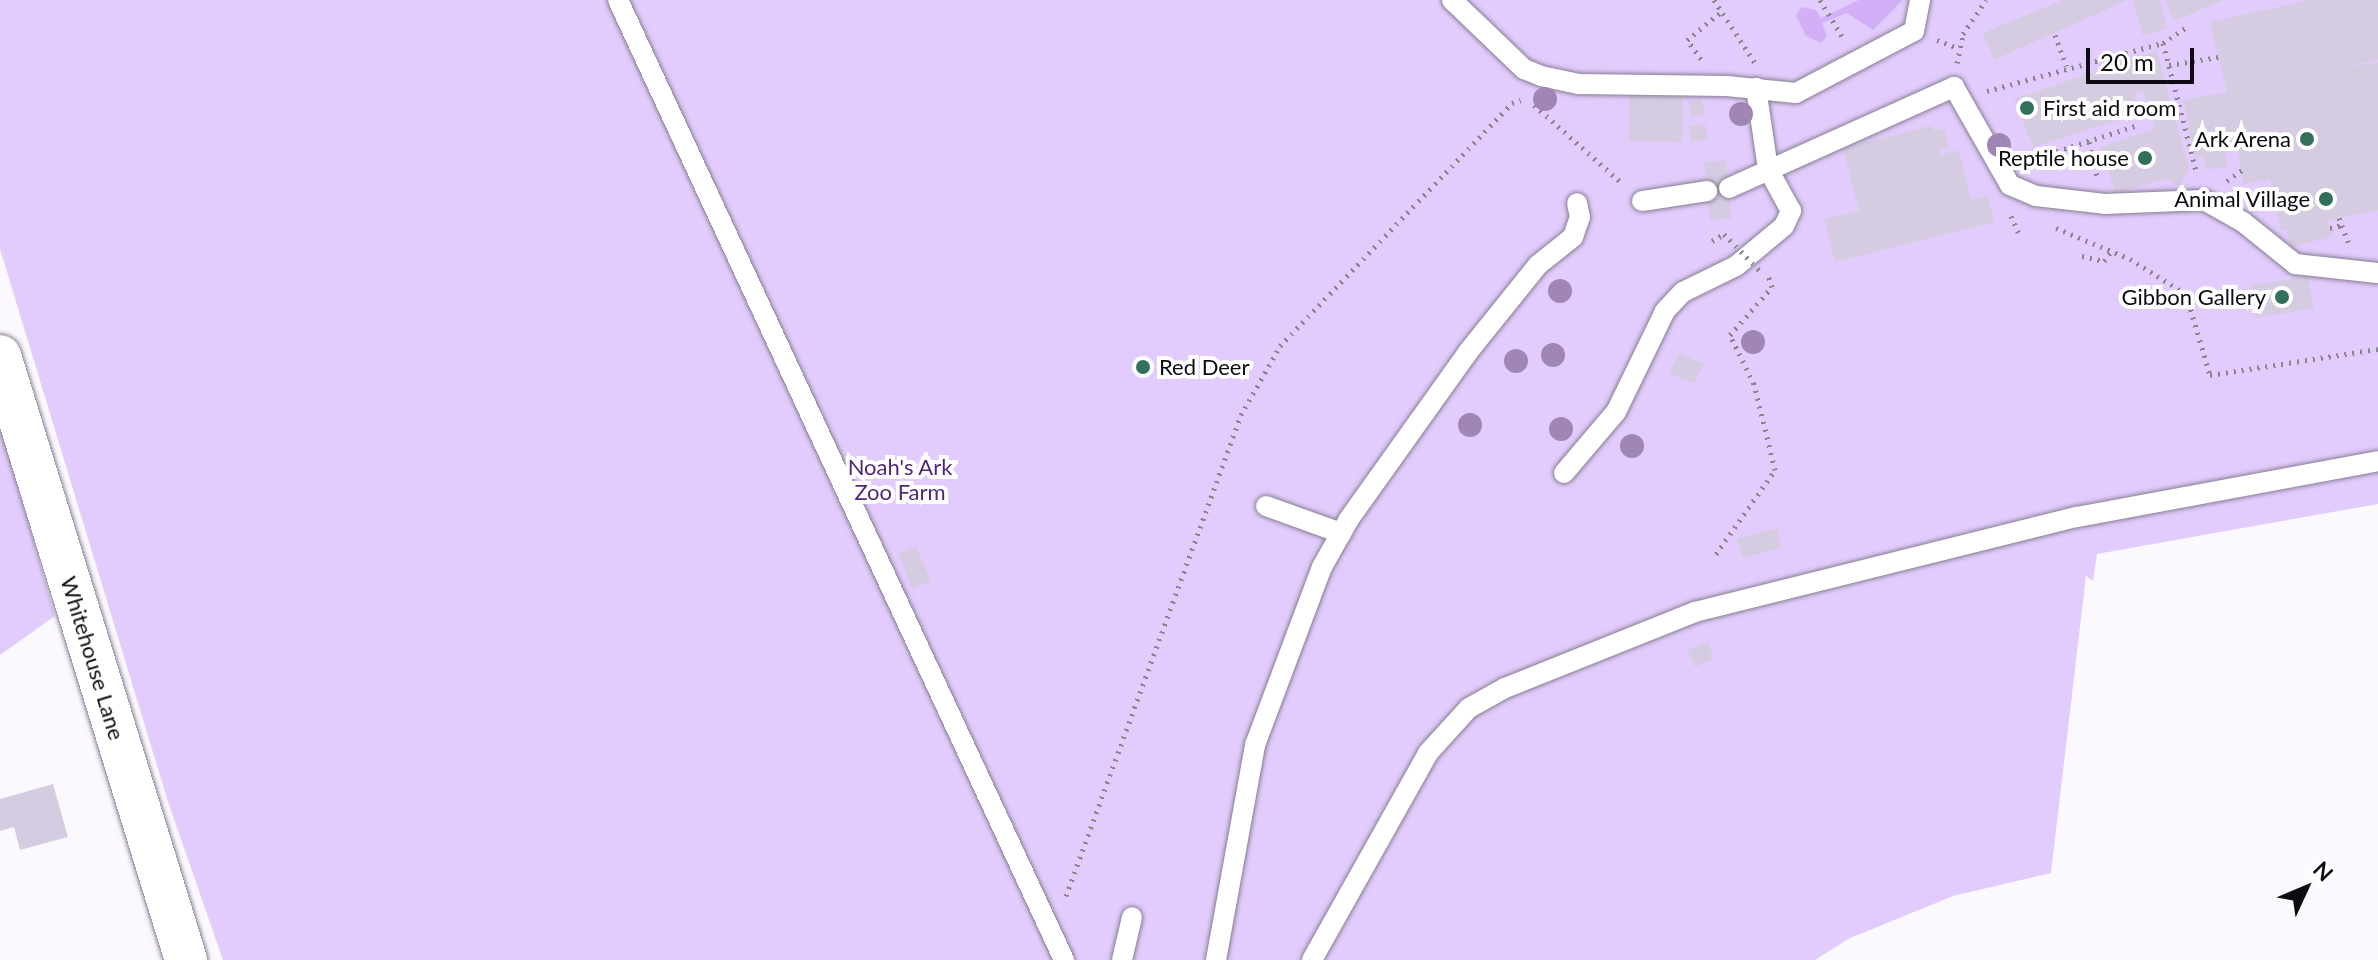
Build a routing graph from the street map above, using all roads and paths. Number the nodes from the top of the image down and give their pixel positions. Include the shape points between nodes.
1 (618, 0) edge
2 (1452, 0) edge
3 (1714, 0) edge
4 (1820, 0) edge
5 (1920, 0) edge
6 (1986, 0) edge
7 (1722, 11) junction
8 (1836, 23) dead end
9 (2188, 26) dead end
10 (2055, 35) dead end
11 (2163, 43) junction
12 (2218, 57) dead end
13 (2169, 65) junction
14 (2066, 66) junction
15 (1720, 86) junction
16 (1954, 87) junction
17 (1756, 88) junction
18 (2135, 126) dead end
19 (1768, 169) junction
20 (1999, 169) junction
21 (1729, 188) dead end
22 (1707, 191) dead end
23 (2036, 196) junction
24 (2204, 200) junction
25 (1642, 201) joint
26 (1577, 203) dead end
27 (2011, 216) dead end
28 (2342, 225) dead end
29 (2330, 228) dead end
30 (2019, 234) dead end
31 (1712, 241) dead end
32 (2111, 252) junction
33 (1750, 255) junction
34 (2082, 256) dead end
35 (1762, 273) dead end
36 (2378, 273) edge
37 (2378, 349) edge
38 (0, 356) edge
39 (2378, 461) edge
40 (1564, 473) dead end
41 (1266, 506) dead end
42 (1341, 533) junction
43 (1716, 554) dead end
44 (1132, 917) dead end
45 (1042, 920) junction
46 (186, 960) edge
47 (1064, 960) edge
48 (1122, 960) edge
49 (1216, 960) edge
50 (1312, 960) edge

1 - 45 lane
2 - 15 lane via 1524,69 1541,76 1579,84
3 - 7 path
4 - 8 path
5 - 17 lane via 1914,31 1856,64 1796,93
6 - 16 path via 1963,34
7 - 15 path via 1687,40
7 - 17 path via 1755,60
9 - 11 path
10 - 14 path
11 - 13 path
11 - 14 path
12 - 13 path
13 - 24 path
14 - 16 path via 1996,92
15 - 17 lane
16 - 19 lane
16 - 20 lane
17 - 19 lane
18 - 20 path
19 - 21 lane
19 - 33 lane via 1791,211 1784,226
20 - 23 lane via 2010,185
22 - 25 lane
23 - 24 lane via 2105,204
23 - 32 path via 2042,220
24 - 36 lane via 2243,222 2295,264
25 - 45 path via 1534,105 1519,99 1280,346 1241,415 1213,481 1067,895
26 - 42 lane via 1580,217 1573,237 1514,292
27 - 30 path
28 - 29 path
31 - 35 path, bridge via 1724,234
32 - 34 path via 2104,261
32 - 37 path via 2186,294 2210,375
33 - 40 lane via 1683,292 1665,311 1616,412
33 - 43 path via 1771,276 1772,287 1730,335 1754,384 1775,470
38 - 46 street, Whitehouse Lane
39 - 50 lane via 2077,517 1695,612 1505,688 1469,708 1428,753
41 - 42 lane
42 - 49 lane via 1303,609 1255,745
44 - 48 lane
45 - 47 lane

